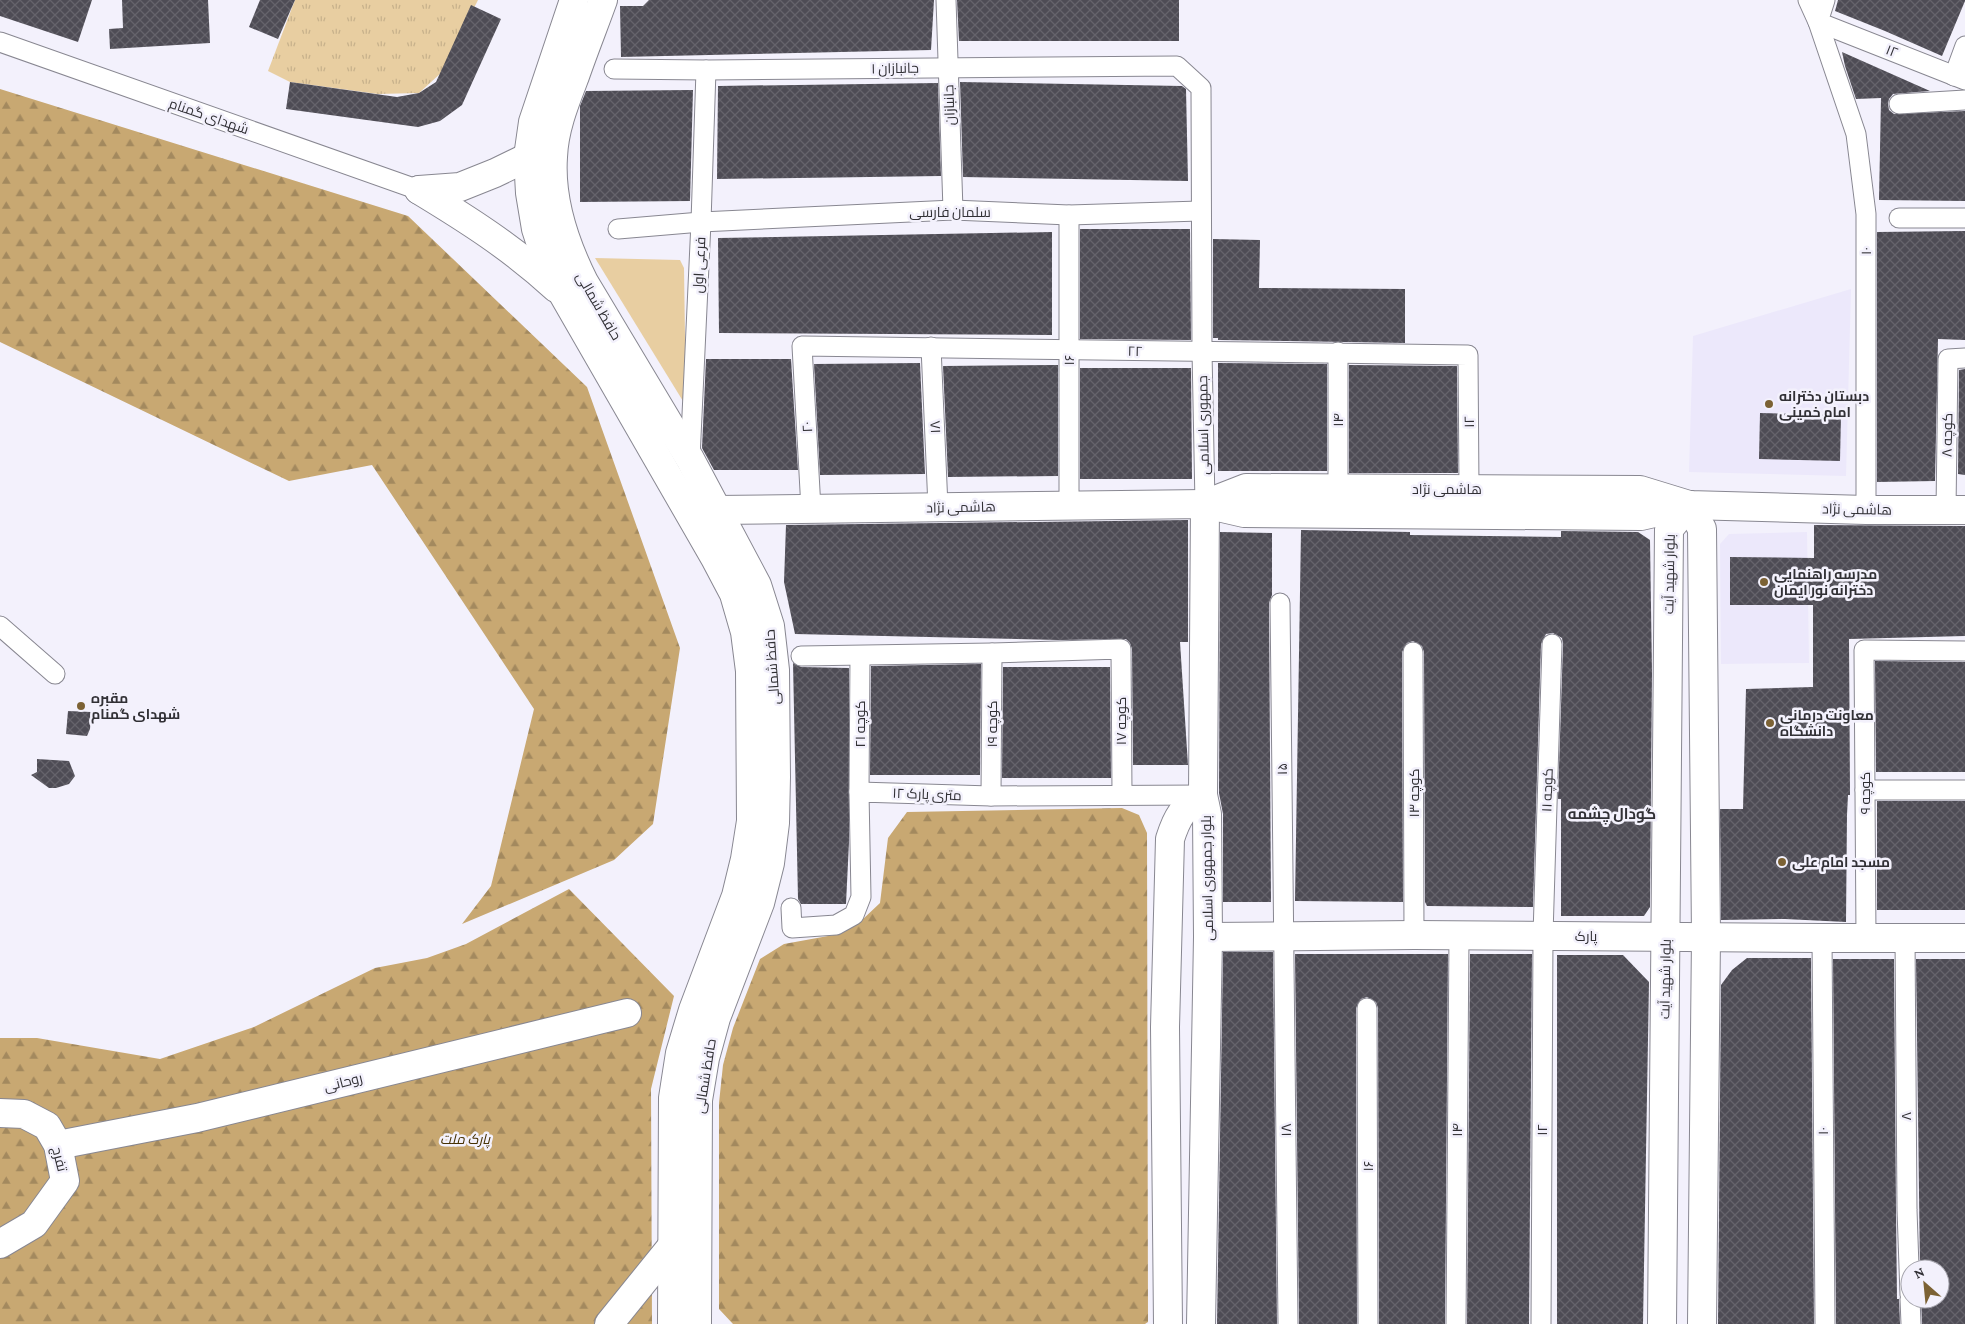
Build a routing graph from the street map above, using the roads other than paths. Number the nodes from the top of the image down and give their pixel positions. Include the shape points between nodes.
1 (574, 0) edge
2 (603, 0) edge
3 (946, 0) edge
4 (1808, 0) edge
5 (1825, 0) edge
6 (1818, 22) junction
7 (0, 42) edge
8 (1965, 46) edge
9 (1177, 66) joint
10 (948, 68) junction
11 (614, 70) dead end
12 (706, 70) junction
13 (1960, 78) edge
14 (1965, 100) edge
15 (1899, 104) dead end
16 (528, 156) junction
17 (419, 190) junction
18 (953, 210) junction
19 (1200, 212) junction
20 (1068, 215) junction
21 (1899, 218) dead end
22 (1965, 218) edge
23 (701, 222) junction
24 (618, 229) dead end
25 (563, 294) junction
26 (802, 346) joint
27 (931, 347) junction
28 (1069, 350) junction
29 (1202, 351) junction
30 (1338, 352) junction
31 (1468, 355) joint
32 (1956, 358) edge
33 (690, 459) junction
34 (1338, 488) junction
35 (1469, 489) junction
36 (1205, 504) junction
37 (1689, 505) junction
38 (1069, 506) junction
39 (938, 507) junction
40 (811, 509) junction
41 (716, 510) junction
42 (1866, 510) junction
43 (1956, 510) edge
44 (1280, 604) dead end
45 (0, 626) edge
46 (1552, 644) dead end
47 (1965, 650) edge
48 (1413, 652) dead end
49 (992, 653) junction
50 (801, 656) dead end
51 (860, 656) junction
52 (55, 674) dead end
53 (1865, 790) junction
54 (1965, 790) edge
55 (859, 792) junction
56 (1122, 794) junction
57 (1204, 794) junction
58 (991, 796) junction
59 (791, 908) dead end
60 (1284, 935) junction
61 (1414, 935) junction
62 (1543, 935) junction
63 (1459, 936) junction
64 (1666, 936) junction
65 (1706, 936) junction
66 (1208, 937) junction
67 (1866, 937) junction
68 (1905, 937) junction
69 (1822, 938) junction
70 (1965, 938) edge
71 (1367, 1008) dead end
72 (627, 1013) dead end
73 (0, 1113) edge
74 (58, 1145) junction
75 (0, 1244) edge
76 (672, 1246) junction
77 (1909, 1259) edge
78 (1910, 1309) edge
79 (701, 1318) edge
80 (609, 1324) edge
81 (672, 1324) edge
82 (1168, 1324) edge
83 (1201, 1324) edge
84 (1288, 1324) edge
85 (1368, 1324) edge
86 (1456, 1324) edge
87 (1542, 1324) edge
88 (1662, 1324) edge
89 (1702, 1324) edge
90 (1825, 1324) edge
91 (1911, 1324) edge

1 - 16 main road, حافظ شمالی via 533,122
2 - 33 main road, حافظ شمالی via 557,128 553,157 560,223 584,282
3 - 10 street, جانبازان
4 - 6 street, ۱۰
5 - 6 street
6 - 13 street, ۱۲
6 - 42 street, ۱۰ via 1856,134 1866,214
7 - 17 street, شهدای گمنام
8 - 13 street
9 - 10 street, جانبازان ۱
9 - 19 street, جمهوری اسلامی via 1201,88
10 - 12 street, جانبازان ۱
10 - 18 street, جانبازان
11 - 12 street, جانبازان ۱
12 - 23 street, فرعی اول
14 - 15 street
16 - 17 main road via 460,187
16 - 25 main road, حافظ شمالی via 536,229 547,263
17 - 25 main road via 492,237
18 - 20 street, سلمان فارسی
18 - 23 street, سلمان فارسی
19 - 20 street, سلمان فارسی
19 - 29 street, جمهوری اسلامی
20 - 28 street, ۱۶
21 - 22 street
23 - 24 street, سلمان فارسی
23 - 33 street, فرعی اول
25 - 76 main road, حافظ شمالی via 734,594 745,632 750,671 752,777 748,840 736,896 680,1053 673,1098
26 - 27 street, ۲۲
26 - 40 street, ۲۰
27 - 28 street, ۲۲
27 - 39 street, ۱۸
28 - 29 street, ۲۲
28 - 38 street, ۱۶
29 - 30 street, ۲۲
29 - 36 street, جمهوری اسلامی
30 - 31 street, ۲۲
30 - 34 street, ۱۴
31 - 35 street, ۱۲
32 - 43 street, کوچه ۸
33 - 41 main road, حافظ شمالی
34 - 35 main road, هاشمی نژاد
34 - 36 main road, هاشمی نژاد via 1246,488
35 - 37 main road, هاشمی نژاد via 1640,490
36 - 37 main road, هاشمی نژاد via 1244,513 1632,516
36 - 38 main road, هاشمی نژاد
36 - 57 main road, جمهوری اسلامی
37 - 42 main road, هاشمی نژاد
37 - 64 main road, بلوار شهید آیت via 1669,529
37 - 65 main road via 1702,529
38 - 39 main road, هاشمی نژاد
39 - 40 main road, هاشمی نژاد
40 - 41 main road, هاشمی نژاد
41 - 79 main road, حافظ شمالی via 757,584 770,626 775,670 776,777 770,863 760,903 716,1018 698,1100
42 - 43 main road, هاشمی نژاد
44 - 60 street, ۱۵
45 - 52 street
46 - 62 street, کوچه ۱۱
47 - 53 street, کوچه ۹ via 1864,650
48 - 61 street, کوچه ۱۳
49 - 51 street
49 - 56 street, کوچه ۱۷ via 1121,649
49 - 58 street, کوچه ۱۹
50 - 51 street
51 - 55 street, کوچه ۲۱
53 - 54 street
53 - 67 street, کوچه ۹
55 - 58 street, ۱۲ متری پارک
55 - 59 street via 861,897 854,915 836,925 792,928
56 - 57 street, ۱۲ متری پارک
56 - 58 street, ۱۲ متری پارک
57 - 66 main road, بلوار جمهوری اسلامی
57 - 82 main road, بلوار جمهوری اسلامی via 1188,804 1176,821 1170,839 1165,1027
60 - 61 main road, پارک
60 - 66 main road, پارک
60 - 84 street, ۱۸
61 - 63 main road, پارک
62 - 63 main road, پارک
62 - 64 main road, پارک
62 - 87 street, ۱۲
63 - 86 street, ۱۴
64 - 65 main road, پارک
64 - 88 main road, بلوار شهید آیت
65 - 69 main road, پارک
65 - 89 main road
66 - 83 main road, بلوار جمهوری اسلامی
67 - 68 main road, پارک
67 - 69 main road, پارک
68 - 70 main road, پارک
68 - 77 street, ۸
69 - 90 street, ۱۰
71 - 85 street, ۱۶
72 - 74 main road, روحانی via 198,1118
73 - 74 main road, تفرج via 24,1114 47,1126
74 - 75 main road, تفرج via 65,1181 34,1224
76 - 80 main road
76 - 81 main road, حافظ شمالی
78 - 91 street

